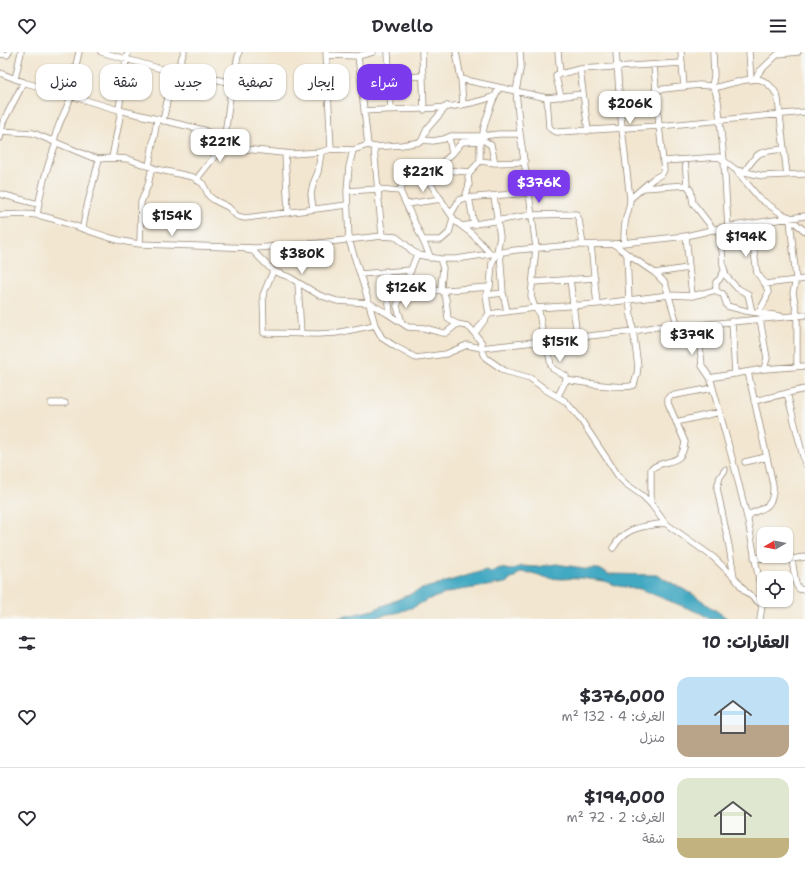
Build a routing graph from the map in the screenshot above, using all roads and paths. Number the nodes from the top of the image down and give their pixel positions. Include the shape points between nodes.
1 (9, 52) edge
2 (22, 52) edge
3 (79, 52) edge
4 (101, 52) edge
5 (128, 52) edge
6 (184, 52) edge
7 (239, 52) edge
8 (373, 52) edge
9 (388, 52) edge
10 (422, 52) edge
11 (456, 52) edge
12 (520, 52) edge
13 (558, 52) edge
14 (616, 52) edge
15 (681, 52) edge
16 (713, 52) edge
17 (749, 52) edge
18 (798, 52) edge
19 (0, 54) edge
20 (326, 54) edge
21 (358, 56) junction
22 (126, 60) junction
23 (682, 63) junction
24 (76, 64) edge
25 (179, 64) edge
26 (236, 64) edge
27 (389, 64) edge
28 (654, 64) junction
29 (617, 67) junction
30 (160, 69) edge
31 (580, 69) junction
32 (560, 73) junction
33 (0, 74) edge
34 (423, 76) junction
35 (412, 77) edge
36 (14, 79) junction
37 (461, 79) junction
38 (753, 79) junction
39 (24, 82) junction
40 (36, 86) edge
41 (684, 87) junction
42 (713, 87) junction
43 (499, 88) junction
44 (656, 90) junction
45 (516, 91) junction
46 (583, 94) junction
47 (495, 96) junction
48 (561, 97) junction
49 (547, 98) junction
50 (70, 100) edge
51 (85, 100) edge
52 (166, 100) edge
53 (229, 100) edge
54 (391, 100) edge
55 (463, 104) junction
56 (447, 106) junction
57 (391, 109) junction
58 (120, 110) junction
59 (364, 110) junction
60 (424, 110) junction
61 (805, 112) edge
62 (780, 115) junction
63 (160, 120) junction
64 (720, 120) junction
65 (659, 126) junction
66 (622, 129) junction
67 (1, 131) edge
68 (588, 131) junction
69 (520, 134) junction
70 (450, 137) junction
71 (0, 138) edge
72 (462, 139) junction
73 (482, 139) junction
74 (222, 140) junction
75 (422, 140) junction
76 (55, 143) junction
77 (371, 146) junction
78 (331, 149) junction
79 (784, 149) junction
80 (353, 150) junction
81 (321, 152) junction
82 (285, 153) junction
83 (452, 154) junction
84 (112, 158) junction
85 (99, 159) junction
86 (685, 160) junction
87 (480, 161) junction
88 (664, 161) junction
89 (724, 161) junction
90 (525, 162) junction
91 (496, 163) junction
92 (150, 167) junction
93 (433, 169) junction
94 (736, 170) junction
95 (745, 171) junction
96 (470, 172) junction
97 (805, 174) edge
98 (787, 175) junction
99 (423, 179) junction
100 (198, 181) junction
101 (687, 185) junction
102 (643, 188) junction
103 (378, 189) junction
104 (347, 191) junction
105 (400, 191) junction
106 (529, 193) junction
107 (0, 196) edge
108 (494, 196) junction
109 (467, 198) junction
110 (441, 199) junction
111 (630, 199) junction
112 (38, 204) junction
113 (407, 204) junction
114 (347, 205) junction
115 (314, 209) junction
116 (288, 213) junction
117 (0, 215) edge
118 (36, 215) junction
119 (532, 215) junction
120 (452, 216) junction
121 (805, 216) edge
122 (790, 217) junction
123 (498, 221) junction
124 (750, 224) junction
125 (474, 225) junction
126 (462, 226) junction
127 (728, 227) junction
128 (83, 228) junction
129 (716, 229) junction
130 (805, 231) edge
131 (382, 236) junction
132 (686, 236) junction
133 (349, 240) junction
134 (423, 240) junction
135 (624, 242) junction
136 (140, 244) junction
137 (614, 244) junction
138 (583, 245) junction
139 (591, 245) junction
140 (239, 248) junction
141 (536, 248) junction
142 (498, 252) junction
143 (490, 253) junction
144 (417, 254) junction
145 (627, 254) junction
146 (431, 258) junction
147 (440, 259) junction
148 (688, 268) junction
149 (411, 270) junction
150 (274, 271) junction
151 (386, 271) junction
152 (724, 271) junction
153 (655, 273) junction
154 (360, 274) junction
155 (595, 278) junction
156 (805, 278) edge
157 (570, 279) junction
158 (796, 279) junction
159 (298, 282) junction
160 (533, 282) junction
161 (764, 284) junction
162 (490, 287) junction
163 (442, 290) junction
164 (716, 290) junction
165 (503, 293) junction
166 (402, 294) junction
167 (486, 295) junction
168 (669, 295) junction
169 (692, 296) junction
170 (629, 300) junction
171 (369, 303) junction
172 (597, 304) junction
173 (573, 306) junction
174 (535, 308) junction
175 (507, 311) junction
176 (752, 312) junction
177 (759, 312) junction
178 (489, 314) junction
179 (390, 315) junction
180 (797, 315) junction
181 (805, 315) edge
182 (784, 317) junction
183 (760, 319) junction
184 (732, 321) junction
185 (402, 323) junction
186 (457, 324) junction
187 (375, 325) junction
188 (698, 325) junction
189 (678, 327) junction
190 (634, 331) junction
191 (475, 333) junction
192 (301, 334) junction
193 (577, 337) junction
194 (545, 341) junction
195 (481, 348) junction
196 (797, 366) junction
197 (805, 366) edge
198 (764, 369) junction
199 (748, 372) junction
200 (736, 374) junction
201 (711, 379) junction
202 (566, 380) junction
203 (712, 388) junction
204 (805, 389) edge
205 (787, 393) junction
206 (558, 396) junction
207 (754, 401) junction
208 (52, 403) dead end
209 (64, 403) dead end
210 (720, 412) junction
211 (676, 422) junction
212 (803, 447) edge
213 (766, 457) junction
214 (745, 462) dead end
215 (805, 464) edge
216 (725, 470) dead end
217 (651, 504) junction
218 (748, 521) junction
219 (665, 523) junction
220 (613, 548) dead end
221 (754, 557) junction
222 (757, 557) edge
223 (805, 557) edge
224 (793, 560) edge
225 (792, 563) edge
226 (757, 572) edge
227 (734, 577) junction
228 (805, 590) edge
229 (757, 601) edge
230 (762, 607) edge
231 (760, 619) edge

1 - 19 street via 7,55
2 - 36 street
3 - 24 street
4 - 22 street
5 - 22 street
6 - 25 street
7 - 26 street
8 - 21 street
9 - 27 street
10 - 34 street
11 - 37 street
12 - 45 street via 521,65
13 - 32 street
14 - 29 street
15 - 23 street
16 - 42 street
17 - 38 street
18 - 38 street via 778,54
20 - 21 street
20 - 78 street
21 - 59 street
22 - 30 street
22 - 58 street
23 - 28 street
23 - 41 street
28 - 29 street
28 - 44 street
29 - 31 street
29 - 66 street
31 - 32 street
31 - 46 street
32 - 48 street via 556,77
33 - 36 street
34 - 35 street
34 - 60 street
36 - 39 street
37 - 43 street
37 - 55 street
38 - 42 street
38 - 62 street via 768,84 775,91
39 - 40 street
39 - 67 street via 3,122
41 - 42 street
41 - 44 street
42 - 64 street via 718,97
43 - 45 street
43 - 47 street
44 - 65 street
45 - 49 street
45 - 69 street
46 - 48 street
46 - 68 street
47 - 55 street
47 - 73 street
48 - 49 street
49 - 68 street via 549,125 552,130
50 - 76 street via 58,125
51 - 58 street
52 - 63 street
53 - 74 street
54 - 57 street
55 - 56 street
56 - 60 street
56 - 75 street via 427,129
57 - 59 street
57 - 60 street
58 - 63 street
58 - 84 street
59 - 77 street
61 - 62 street
62 - 64 street
62 - 79 street
63 - 74 street via 204,130
63 - 92 street
64 - 65 street
64 - 89 street
65 - 66 street
65 - 88 street
66 - 68 street
66 - 111 street
67 - 71 street
67 - 76 street via 31,132
69 - 73 street via 500,134
69 - 90 street
70 - 72 street
70 - 75 street
70 - 83 street
72 - 73 street
72 - 83 street
73 - 87 street
73 - 91 street via 492,145
74 - 82 street via 232,147
74 - 100 street
75 - 77 street via 402,145
76 - 85 street
76 - 112 street
77 - 80 street
77 - 103 street
78 - 80 street
78 - 81 street
79 - 95 street via 759,154
79 - 98 street
80 - 104 street via 348,167
81 - 82 street
81 - 115 street via 311,194
82 - 116 street
83 - 93 street
84 - 85 street
84 - 92 street
85 - 128 street via 86,205
86 - 88 street
86 - 89 street via 719,157
86 - 101 street
87 - 91 street
87 - 96 street
88 - 102 street via 662,174
89 - 94 street
89 - 127 street
90 - 91 street
90 - 106 street
92 - 100 street via 192,177
92 - 136 street via 148,185 141,202
93 - 96 street
93 - 99 street
94 - 95 street
94 - 122 street via 759,198
95 - 98 street via 763,176
96 - 109 street
97 - 98 street
99 - 105 street via 404,180
99 - 110 street via 430,183
100 - 116 street via 203,184 209,196 228,207 237,216 251,218
101 - 102 street
101 - 129 street via 693,203
102 - 111 street
103 - 104 street
103 - 105 street
103 - 131 street
104 - 114 street
105 - 113 street
106 - 108 street
106 - 119 street
107 - 112 street
108 - 109 street
108 - 123 street
109 - 120 street via 459,200
109 - 125 street
110 - 113 street
110 - 120 street
111 - 135 street
112 - 118 street
113 - 134 street
114 - 115 street
114 - 133 street
115 - 116 street
117 - 118 street
118 - 128 street
119 - 123 street
119 - 138 street via 576,214
119 - 141 street
120 - 126 street
120 - 134 street via 449,233 441,240
121 - 122 street
122 - 124 street
122 - 130 street
122 - 158 street
123 - 125 street
123 - 142 street
124 - 127 street
124 - 161 street via 757,273
125 - 126 street
126 - 143 street
127 - 129 street
128 - 136 street via 126,243
129 - 132 street
129 - 152 street
131 - 133 street
131 - 144 street via 396,237
132 - 135 street
132 - 148 street
133 - 140 street
133 - 154 street
134 - 146 street
135 - 137 street
136 - 140 street
137 - 139 street
137 - 145 street
138 - 139 street
138 - 141 street
139 - 155 street
140 - 150 street via 252,251
141 - 142 street
141 - 160 street
142 - 143 street
142 - 162 street via 492,262
142 - 165 street
143 - 147 street
144 - 146 street
144 - 149 street
145 - 153 street
145 - 170 street
146 - 147 street
147 - 163 street via 443,268
148 - 153 street
148 - 169 street
149 - 151 street
149 - 166 street
150 - 159 street
150 - 192 street via 263,295 264,333
151 - 154 street
151 - 179 street
152 - 164 street via 716,282
152 - 176 street via 737,288 748,294
153 - 168 street via 665,283
154 - 171 street
155 - 157 street
155 - 172 street
156 - 158 street
157 - 160 street
157 - 173 street
158 - 161 street
158 - 180 street via 793,294
159 - 171 street via 319,295 337,301
159 - 192 street
160 - 174 street via 531,296
161 - 177 street via 767,296
162 - 163 street
162 - 167 street
163 - 166 street
163 - 186 street via 446,299 448,318
164 - 169 street
164 - 176 street via 723,294 728,306
165 - 167 street
165 - 175 street
166 - 185 street via 396,306
167 - 178 street
168 - 169 street
168 - 170 street
168 - 189 street
170 - 172 street
170 - 190 street
171 - 179 street
171 - 187 street
172 - 173 street
173 - 174 street
173 - 193 street
174 - 175 street
174 - 194 street via 539,312
175 - 178 street
176 - 177 street
177 - 182 street
178 - 191 street
179 - 185 street
180 - 181 street
180 - 182 street
180 - 196 street
182 - 183 street
183 - 184 street
183 - 198 street via 767,358
184 - 188 street
184 - 200 street
185 - 186 street via 408,327 443,333
186 - 191 street via 467,326
187 - 192 street via 336,333
187 - 195 street via 382,338 416,358 446,354 467,345
188 - 189 street
188 - 201 street via 702,366
189 - 190 street via 655,327
190 - 193 street
190 - 202 street via 638,366 634,385 630,387
191 - 195 street via 482,343
193 - 194 street
194 - 195 street
194 - 202 street via 553,369 565,375
195 - 206 street via 486,358 505,371 530,378
196 - 197 street
196 - 198 street
198 - 199 street
199 - 200 street
199 - 207 street
200 - 201 street
201 - 203 street
202 - 206 street
203 - 210 street
203 - 211 street via 670,396 668,402
204 - 205 street
205 - 207 street
205 - 212 street
206 - 217 street via 579,417 619,477
207 - 213 street
208 - 209 street
210 - 211 street
210 - 218 street
211 - 217 street via 685,442 683,454 651,469
212 - 215 street
213 - 214 street
213 - 218 street via 773,485 772,499 769,505 751,513
216 - 227 street via 717,488
217 - 219 street
218 - 221 street
219 - 220 street via 629,531 620,537
219 - 227 street via 700,547
221 - 222 street
221 - 226 street
223 - 224 street
225 - 228 street via 796,584 799,589
227 - 229 street
230 - 231 street

